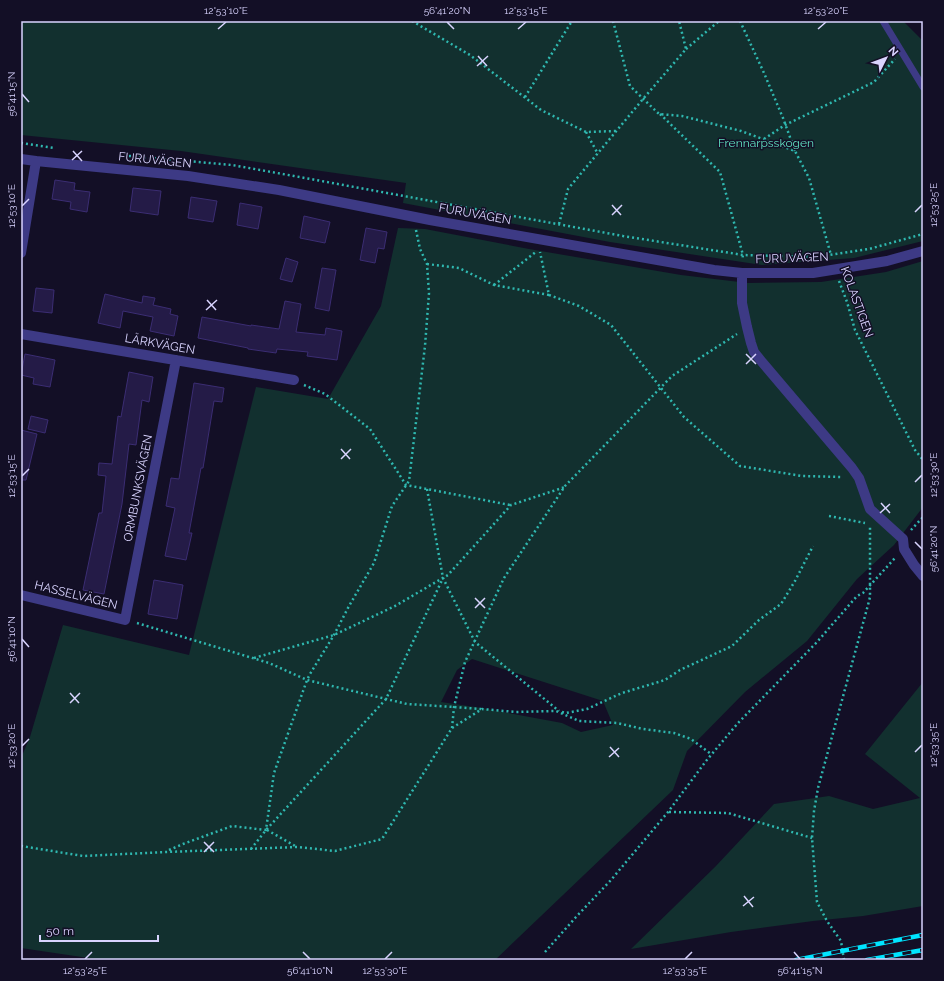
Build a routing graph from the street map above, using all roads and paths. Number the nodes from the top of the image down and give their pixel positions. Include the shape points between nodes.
1 (412, 21) edge
2 (572, 21) edge
3 (613, 21) edge
4 (679, 21) edge
5 (719, 21) edge
6 (740, 21) edge
7 (883, 21) edge
8 (686, 49) junction
9 (902, 51) junction
10 (923, 87) edge
11 (525, 97) junction
12 (643, 99) junction
13 (659, 114) junction
14 (785, 125) junction
15 (617, 131) junction
16 (586, 132) junction
17 (764, 140) junction
18 (21, 143) edge
19 (57, 149) dead end
20 (795, 151) junction
21 (598, 154) junction
22 (118, 155) dead end
23 (21, 159) edge
24 (36, 161) junction
25 (559, 224) junction
26 (416, 226) dead end
27 (923, 234) edge
28 (923, 251) edge
29 (21, 254) edge
30 (743, 255) junction
31 (830, 255) junction
32 (427, 264) junction
33 (835, 270) junction
34 (742, 273) junction
35 (494, 285) junction
36 (549, 295) junction
37 (747, 327) junction
38 (21, 334) edge
39 (176, 360) junction
40 (294, 380) joint
41 (660, 388) junction
42 (923, 460) edge
43 (859, 478) junction
44 (406, 486) junction
45 (565, 486) junction
46 (427, 489) junction
47 (511, 505) junction
48 (829, 516) dead end
49 (923, 517) edge
50 (904, 544) junction
51 (813, 546) dead end
52 (923, 576) edge
53 (443, 578) junction
54 (870, 586) junction
55 (21, 595) edge
56 (125, 620) junction
57 (334, 635) junction
58 (474, 642) junction
59 (254, 658) junction
60 (307, 680) junction
61 (386, 699) junction
62 (454, 707) junction
63 (482, 709) junction
64 (558, 711) junction
65 (452, 728) junction
66 (711, 754) junction
67 (668, 812) junction
68 (266, 830) junction
69 (812, 838) junction
70 (21, 846) edge
71 (298, 847) junction
72 (251, 849) junction
73 (167, 852) junction
74 (545, 952) dead end
75 (844, 960) edge

1 - 11 path via 470,55
2 - 11 path
3 - 12 path via 630,86
4 - 8 path
5 - 8 path
6 - 14 path, KOLASTIGEN
7 - 9 lane
8 - 12 path
9 - 10 lane
9 - 14 path via 874,82
11 - 16 path via 541,110
12 - 13 path
12 - 15 path
13 - 17 path via 682,116 741,131
13 - 30 path via 720,172
14 - 17 path
14 - 20 path, KOLASTIGEN
15 - 16 path
15 - 21 path
16 - 21 path
17 - 20 path
18 - 19 path
20 - 31 path, KOLASTIGEN via 809,178
21 - 25 path via 568,189
22 - 25 path via 232,165
23 - 24 street, FURUVÄGEN
24 - 29 street
24 - 34 street, FURUVÄGEN via 188,176 272,188 430,220 679,265
25 - 30 path
26 - 32 path via 420,249
27 - 31 path via 869,249
28 - 33 street, FURUVÄGEN via 887,261
30 - 31 path
30 - 34 path
31 - 33 path, KOLASTIGEN
32 - 35 path via 458,268
32 - 44 path via 429,294 425,346 409,481
33 - 34 street, FURUVÄGEN via 813,273
33 - 42 path, KOLASTIGEN via 855,330 915,450
34 - 37 street via 742,303
35 - 36 path
35 - 36 path via 540,249
36 - 41 path via 579,306 611,325
37 - 41 path via 672,376
37 - 43 street via 754,352
38 - 39 street, LÄRKVÄGEN
39 - 40 street, LÄRKVÄGEN
39 - 56 street, ORMBUNKSVÄGEN
40 - 44 path via 325,394 370,429
41 - 43 path via 684,417 740,466 802,476
41 - 45 path
43 - 50 street via 870,509
44 - 46 path
44 - 57 path via 392,506 374,563
45 - 47 path
45 - 58 path via 504,578
46 - 47 path
46 - 53 path
47 - 53 path
48 - 54 path via 870,523
49 - 50 path
50 - 52 street via 914,565
50 - 54 path
51 - 64 path via 781,604 759,620 732,646 680,670 665,680 622,693 587,709 566,713
53 - 57 path via 395,606
53 - 58 path
53 - 61 path
54 - 66 path via 857,596
54 - 69 path via 866,614 818,788
55 - 56 street, HASSELVÄGEN
56 - 59 path
57 - 59 path
57 - 60 path
58 - 62 path via 465,662
58 - 64 path
59 - 60 path
60 - 61 path
60 - 68 path via 274,772
61 - 62 path via 407,704
61 - 68 path
62 - 63 path
62 - 65 path
63 - 64 path via 516,712
63 - 65 path
64 - 66 path via 580,721 616,723 691,738
65 - 71 path via 382,839 335,851
66 - 67 path
67 - 69 path via 728,813
67 - 74 path via 611,880
68 - 71 path
68 - 72 path
68 - 73 path via 232,826
69 - 75 path via 817,902 841,942
70 - 73 path via 83,856
71 - 72 path
72 - 73 path

